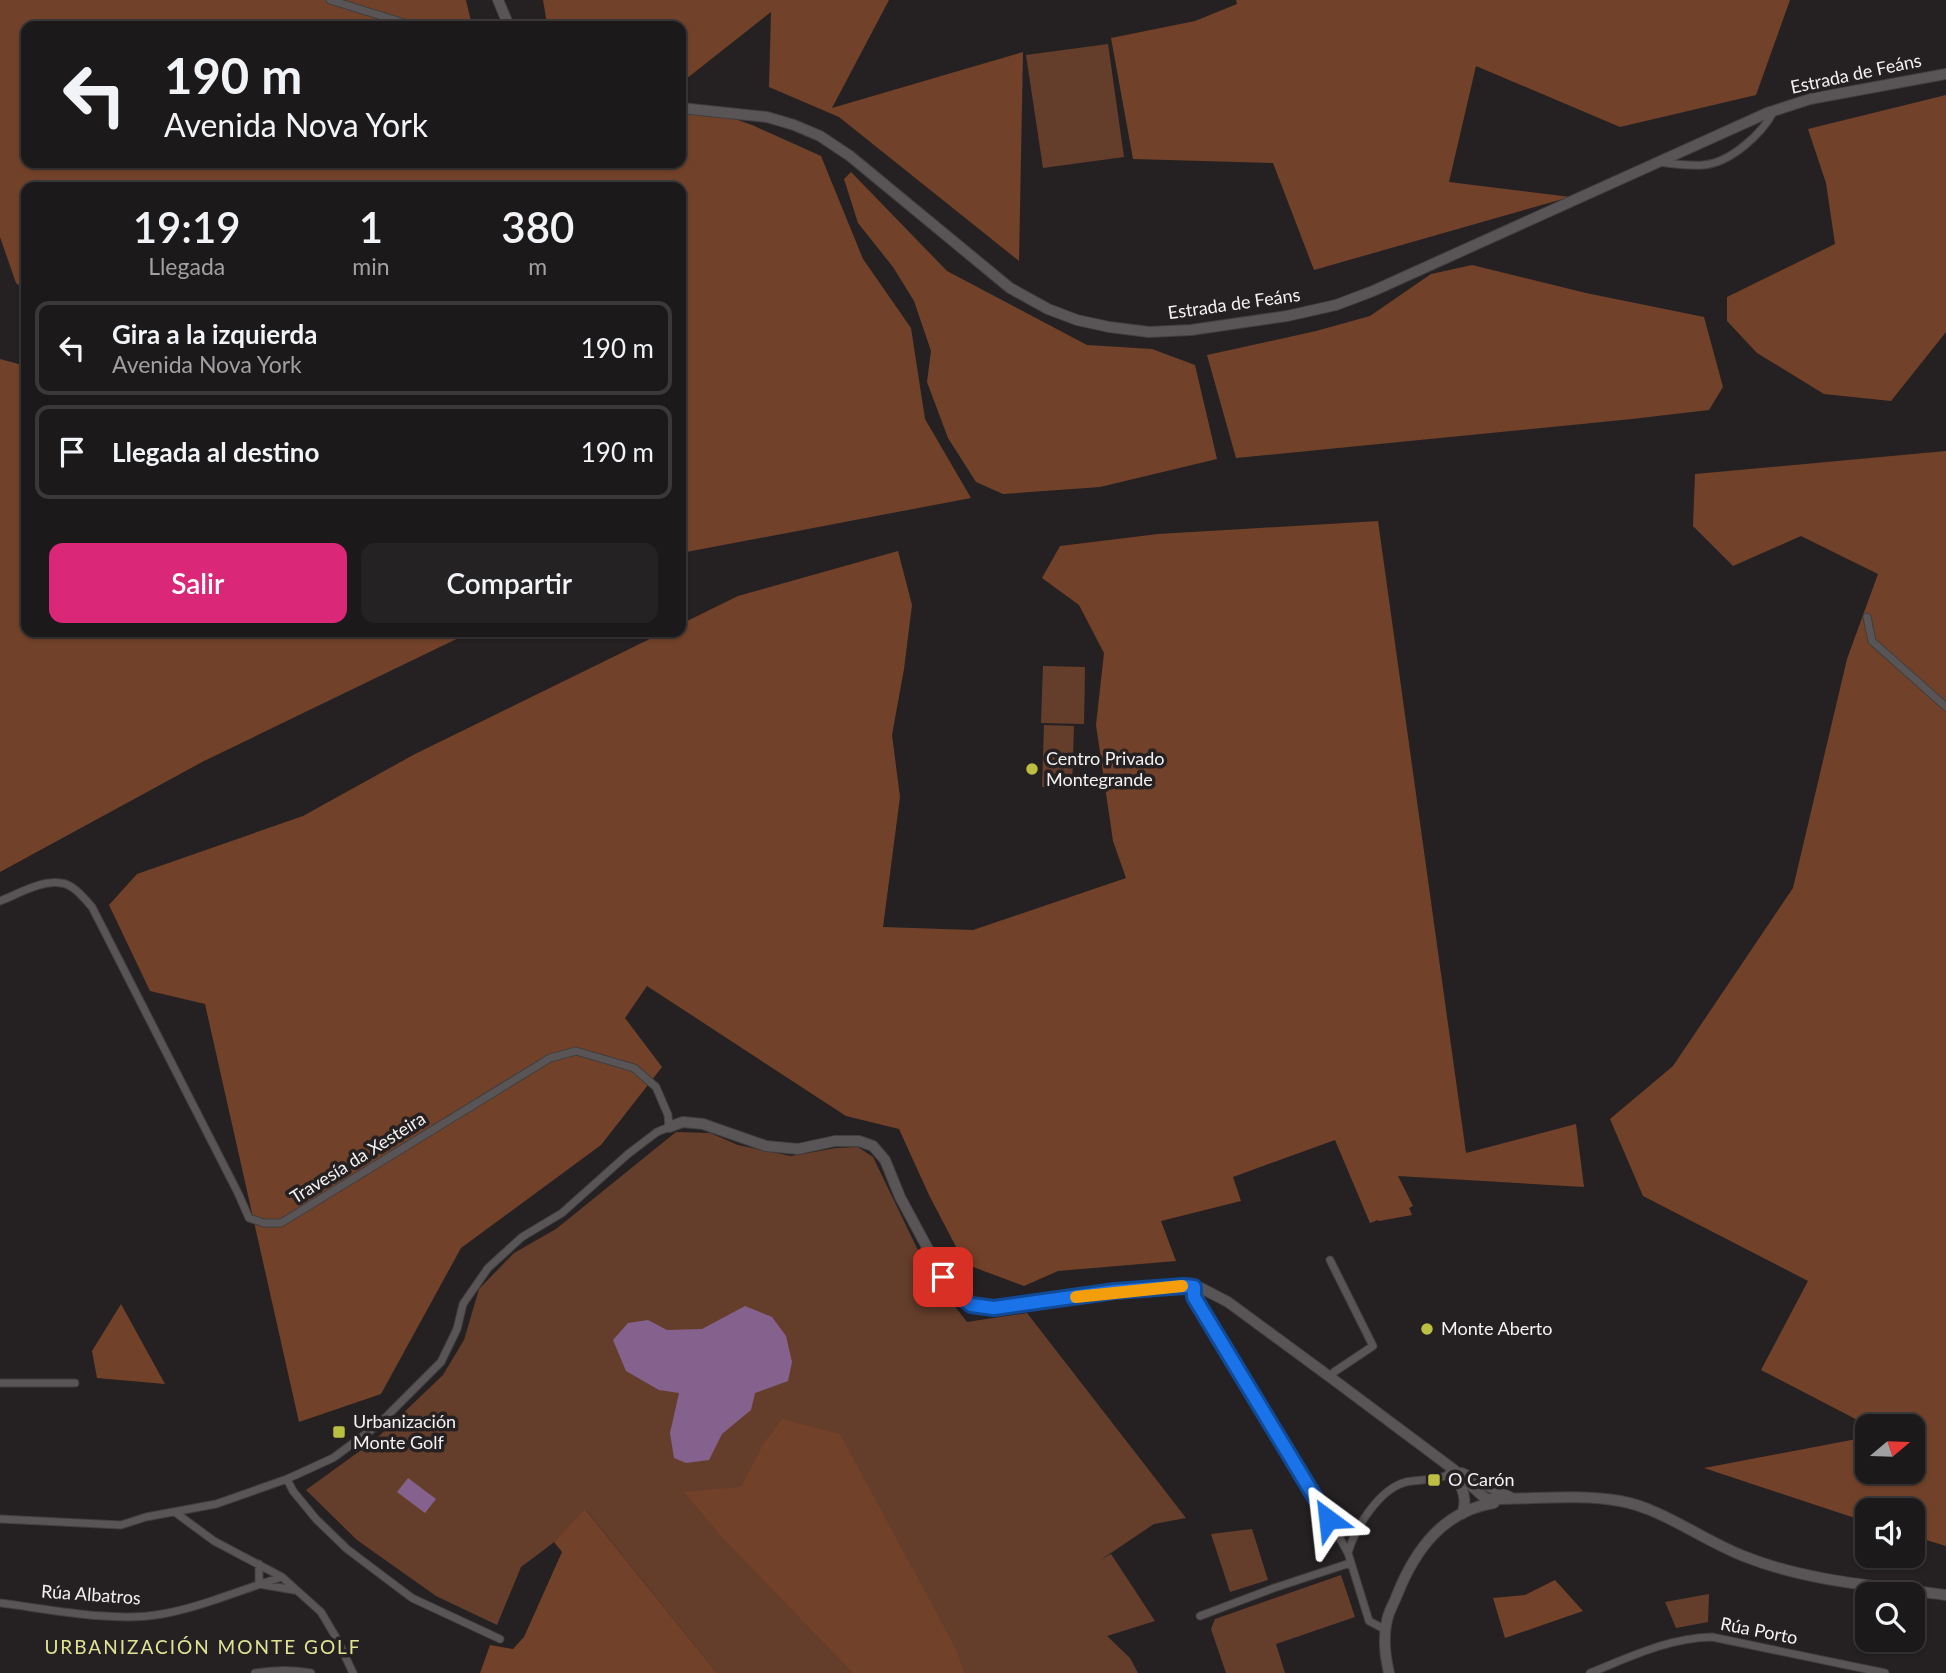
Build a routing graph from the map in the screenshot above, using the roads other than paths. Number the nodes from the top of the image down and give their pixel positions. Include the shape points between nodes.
1 (330, 0) edge
2 (498, 0) edge
3 (398, 21) edge
4 (507, 21) edge
5 (1946, 74) edge
6 (686, 109) edge
7 (1774, 111) junction
8 (1658, 162) junction
9 (1867, 617) dead end
10 (1946, 707) edge
11 (0, 901) edge
12 (669, 1127) junction
13 (1330, 1260) dead end
14 (1194, 1287) junction
15 (1330, 1377) junction
16 (0, 1383) edge
17 (75, 1383) dead end
18 (1453, 1469) junction
19 (287, 1479) junction
20 (1480, 1482) junction
21 (1516, 1500) junction
22 (1485, 1502) junction
23 (176, 1513) junction
24 (1462, 1514) junction
25 (0, 1519) edge
26 (1348, 1553) junction
27 (1350, 1563) junction
28 (259, 1564) junction
29 (282, 1577) junction
30 (259, 1584) junction
31 (296, 1590) junction
32 (1946, 1595) edge
33 (0, 1604) edge
34 (1200, 1616) dead end
35 (1386, 1630) junction
36 (500, 1639) dead end
37 (351, 1671) edge
38 (255, 1673) edge
39 (311, 1673) edge
40 (1389, 1673) edge
41 (1590, 1673) edge
42 (1885, 1673) edge

1 - 3 street
2 - 4 street
5 - 7 street, Estrada de Feáns via 1810,99
6 - 8 street, Estrada de Feáns via 767,117 820,135 1010,288 1077,320 1149,332 1191,330 1336,305
7 - 8 street, Estrada de Feáns
7 - 8 street, Estrada de Feáns via 1738,150 1714,163
9 - 10 street via 1872,641
11 - 12 street, Travesía da Xesteira via 43,884 62,882 92,907 249,1218 281,1223 550,1058 576,1051 634,1068 656,1087
12 - 14 street via 683,1122 703,1124 766,1146 798,1149 859,1140 873,1146 885,1160 943,1277 971,1305 994,1308 1115,1291
12 - 19 street via 628,1154 562,1213 522,1237 488,1268 463,1304 441,1362 378,1425 333,1458
13 - 15 street via 1373,1346
14 - 15 street via 1228,1302
14 - 26 street via 1194,1297
15 - 18 street
16 - 17 street
18 - 20 street
18 - 22 street
18 - 24 street via 1466,1504
18 - 26 street via 1445,1476 1402,1483 1388,1492 1359,1525
19 - 23 street
19 - 36 street via 316,1519 346,1549 412,1598
20 - 21 street
20 - 22 street
21 - 22 street
21 - 32 street via 1596,1498 1629,1503 1777,1568
22 - 24 street
23 - 25 street via 121,1525
23 - 28 street via 214,1541
24 - 35 street via 1426,1541 1414,1558
26 - 27 street
27 - 34 street
27 - 35 street via 1369,1621
28 - 29 street
28 - 30 street
29 - 30 street, Rúa Albatros
29 - 31 street
30 - 31 street, Rúa Albatros
30 - 33 street, Rúa Albatros via 162,1615 83,1614
31 - 37 street via 321,1612
35 - 40 street
38 - 39 street
41 - 42 street, Rúa Porto via 1664,1643 1712,1637

